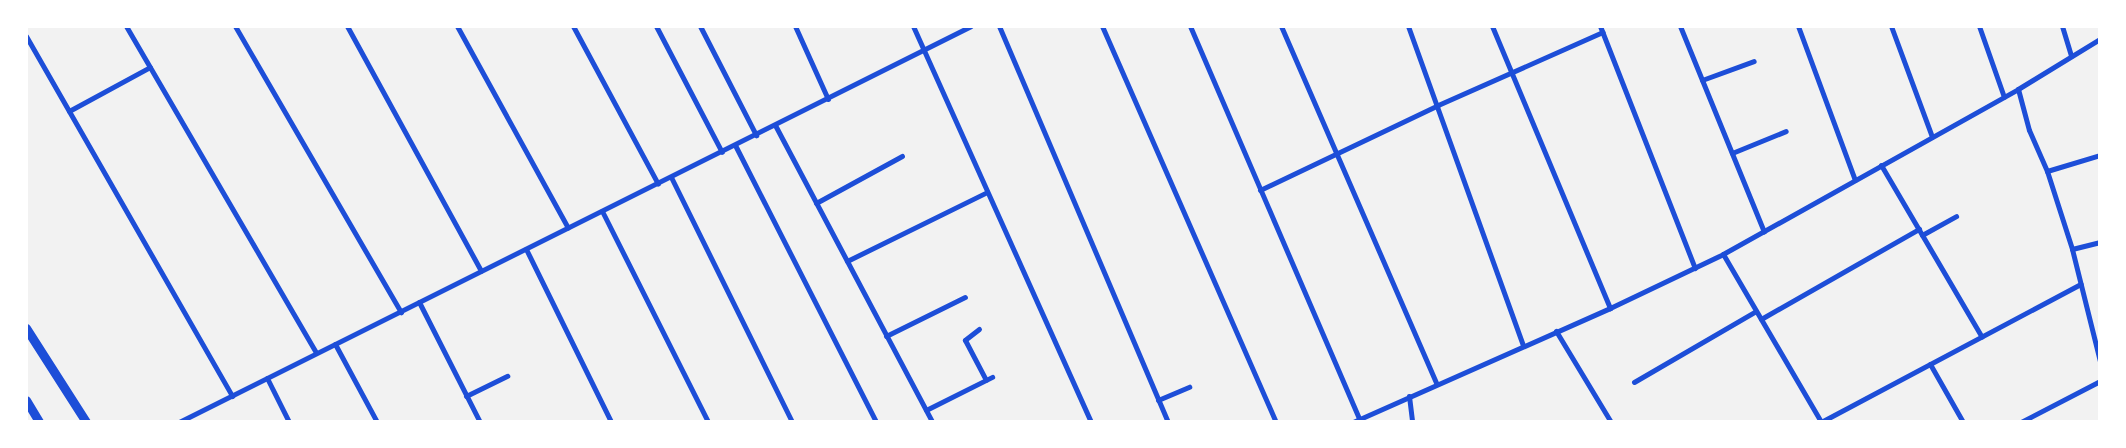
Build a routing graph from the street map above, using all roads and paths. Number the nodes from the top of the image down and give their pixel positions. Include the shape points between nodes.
1 (126, 26) edge
2 (235, 26) edge
3 (347, 26) edge
4 (457, 26) edge
5 (573, 26) edge
6 (656, 26) edge
7 (700, 26) edge
8 (795, 26) edge
9 (913, 26) edge
10 (971, 26) edge
11 (999, 26) edge
12 (1102, 26) edge
13 (1190, 26) edge
14 (1281, 26) edge
15 (1408, 26) edge
16 (1492, 26) edge
17 (1680, 26) edge
18 (1798, 26) edge
19 (1891, 26) edge
20 (1979, 26) edge
21 (2062, 26) edge
22 (1601, 29) edge
23 (26, 36) edge
24 (2100, 39) edge
25 (924, 50) junction
26 (2071, 56) junction
27 (1754, 61) dead end
28 (150, 67) junction
29 (1512, 73) junction
30 (1702, 80) junction
31 (2018, 89) junction
32 (2004, 97) junction
33 (828, 99) junction
34 (1438, 105) junction
35 (69, 111) junction
36 (775, 125) junction
37 (1786, 131) dead end
38 (756, 135) junction
39 (1932, 137) junction
40 (735, 145) junction
41 (722, 152) junction
42 (1732, 153) junction
43 (1337, 155) junction
44 (2100, 155) edge
45 (902, 156) dead end
46 (1881, 165) junction
47 (2047, 171) junction
48 (671, 177) junction
49 (1855, 180) junction
50 (658, 184) junction
51 (1260, 190) junction
52 (987, 192) junction
53 (816, 203) junction
54 (602, 212) junction
55 (1956, 216) dead end
56 (568, 228) junction
57 (1919, 228) junction
58 (1764, 232) junction
59 (1922, 235) junction
60 (2100, 242) edge
61 (2072, 249) junction
62 (526, 250) junction
63 (1723, 254) junction
64 (847, 261) junction
65 (1695, 268) junction
66 (481, 271) junction
67 (2081, 284) junction
68 (965, 297) dead end
69 (419, 302) junction
70 (1610, 308) junction
71 (1756, 311) junction
72 (401, 312) junction
73 (1761, 319) junction
74 (26, 328) edge
75 (979, 329) dead end
76 (1556, 331) junction
77 (886, 336) junction
78 (1982, 336) junction
79 (2097, 340) edge
80 (335, 344) junction
81 (1523, 345) junction
82 (316, 353) junction
83 (2100, 361) edge
84 (1930, 364) junction
85 (507, 376) dead end
86 (992, 377) dead end
87 (267, 378) junction
88 (986, 380) junction
89 (2100, 381) edge
90 (1634, 382) dead end
91 (1436, 383) junction
92 (1189, 387) dead end
93 (232, 396) junction
94 (466, 396) junction
95 (1409, 396) junction
96 (26, 400) edge
97 (1158, 400) junction
98 (926, 410) junction
99 (1356, 421) edge
100 (39, 422) edge
101 (86, 422) edge
102 (179, 422) edge
103 (290, 422) edge
104 (377, 422) edge
105 (480, 422) edge
106 (612, 422) edge
107 (708, 422) edge
108 (792, 422) edge
109 (876, 422) edge
110 (932, 422) edge
111 (1091, 422) edge
112 (1168, 422) edge
113 (1276, 422) edge
114 (1412, 422) edge
115 (1611, 422) edge
116 (1821, 422) edge
117 (1963, 422) edge
118 (2021, 422) edge

1 - 28 street
2 - 72 street
3 - 66 street
4 - 56 street
5 - 50 street
6 - 41 street
7 - 38 street
8 - 33 street
9 - 25 street
10 - 25 street
11 - 97 street
12 - 113 street
13 - 51 street
14 - 43 street
15 - 34 street
16 - 29 street
17 - 30 street
18 - 49 street
19 - 39 street
20 - 32 street
21 - 26 street
22 - 29 street
22 - 65 street
23 - 35 street
24 - 26 street
25 - 33 street
25 - 52 street
26 - 31 street
27 - 30 street
28 - 35 street
28 - 82 street
29 - 34 street
29 - 70 street
30 - 42 street
31 - 32 street
31 - 47 street via 2029,130
32 - 39 street
33 - 36 street
34 - 43 street
34 - 81 street
35 - 93 street
36 - 38 street
36 - 53 street
37 - 42 street
38 - 40 street
39 - 46 street
40 - 41 street
40 - 109 street
41 - 48 street
42 - 58 street
43 - 51 street
43 - 91 street
44 - 47 street
45 - 53 street
46 - 49 street
46 - 57 street
47 - 61 street
48 - 50 street
48 - 108 street
49 - 58 street
50 - 54 street
51 - 99 street
52 - 64 street
52 - 111 street
53 - 64 street
54 - 56 street
54 - 107 street
55 - 59 street
56 - 62 street
57 - 59 street
57 - 73 street
58 - 63 street
59 - 78 street
60 - 61 street
61 - 67 street
62 - 66 street
62 - 106 street
63 - 65 street
63 - 71 street
64 - 77 street
65 - 70 street
66 - 69 street
67 - 78 street
67 - 79 street
68 - 77 street
69 - 72 street
69 - 94 street
70 - 76 street
71 - 73 street
71 - 90 street
72 - 80 street
73 - 116 street
74 - 101 street
75 - 88 street via 964,340
76 - 81 street
76 - 115 street
77 - 98 street
78 - 84 street
79 - 83 street
80 - 82 street
80 - 104 street
81 - 91 street
82 - 87 street
84 - 116 street
84 - 117 street
85 - 94 street
86 - 88 street
87 - 93 street
87 - 103 street
88 - 98 street
89 - 118 street
91 - 95 street
92 - 97 street
93 - 102 street
94 - 105 street
95 - 99 street
95 - 114 street
96 - 100 street
97 - 112 street
98 - 110 street

